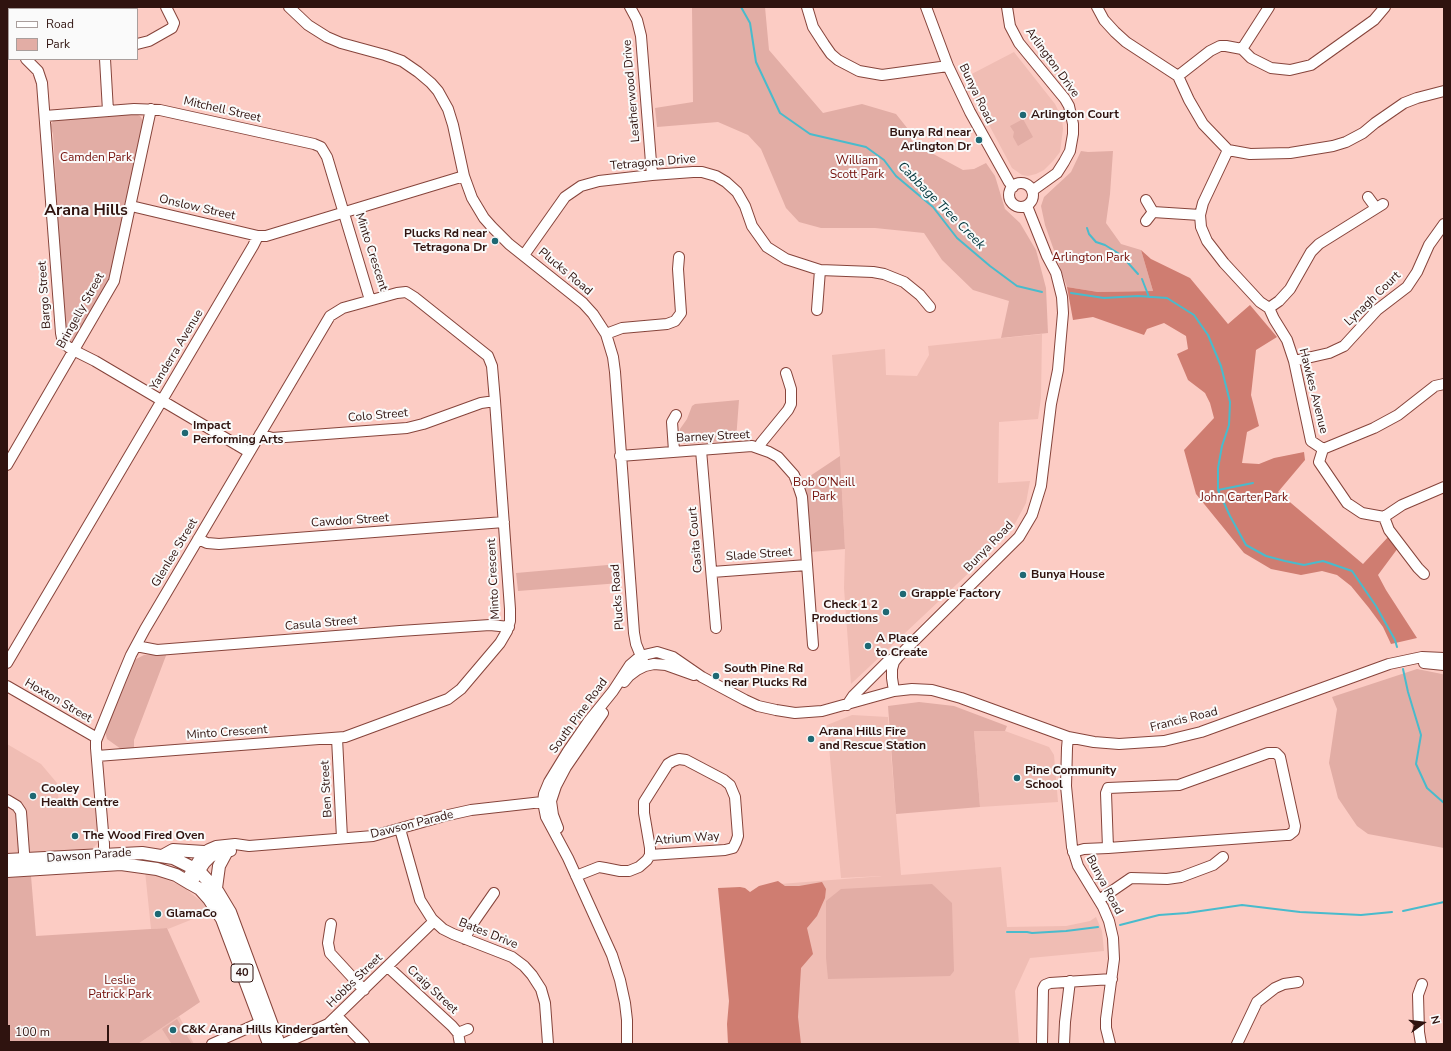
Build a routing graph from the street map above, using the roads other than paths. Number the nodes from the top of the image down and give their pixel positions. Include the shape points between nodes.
1 (166, 7) edge
2 (289, 7) edge
3 (630, 7) edge
4 (807, 7) edge
5 (926, 7) edge
6 (1007, 7) edge
7 (1097, 7) edge
8 (1269, 7) edge
9 (1385, 7) edge
10 (138, 44) edge
11 (1242, 49) junction
12 (27, 60) edge
13 (104, 60) edge
14 (948, 66) junction
15 (1178, 76) junction
16 (1444, 91) edge
17 (151, 109) junction
18 (108, 111) junction
19 (45, 116) junction
20 (1228, 150) junction
21 (652, 175) junction
22 (464, 176) junction
23 (1013, 187) junction
24 (1032, 191) junction
25 (1368, 197) dead end
26 (1146, 200) dead end
27 (131, 206) junction
28 (1027, 206) junction
29 (1152, 212) junction
30 (344, 213) junction
31 (1200, 215) junction
32 (1146, 221) dead end
33 (1444, 224) edge
34 (258, 236) junction
35 (524, 255) junction
36 (679, 257) dead end
37 (820, 270) junction
38 (370, 300) junction
39 (930, 307) dead end
40 (1269, 308) junction
41 (817, 310) dead end
42 (606, 334) junction
43 (74, 351) junction
44 (1294, 361) junction
45 (786, 373) dead end
46 (1444, 384) edge
47 (162, 401) junction
48 (495, 401) junction
49 (676, 415) dead end
50 (260, 434) junction
51 (758, 448) junction
52 (1323, 449) junction
53 (701, 450) junction
54 (249, 452) junction
55 (674, 452) junction
56 (620, 456) junction
57 (7, 464) edge
58 (1444, 486) edge
59 (1384, 517) junction
60 (504, 522) junction
61 (198, 539) junction
62 (807, 565) junction
63 (712, 572) junction
64 (1424, 574) dead end
65 (509, 627) junction
66 (716, 628) dead end
67 (813, 645) dead end
68 (136, 646) junction
69 (641, 656) junction
70 (898, 657) junction
71 (1444, 658) edge
72 (1408, 661) junction
73 (7, 663) edge
74 (1444, 665) edge
75 (645, 666) junction
76 (702, 677) junction
77 (7, 686) edge
78 (894, 691) junction
79 (847, 705) junction
80 (1068, 737) junction
81 (97, 738) junction
82 (337, 738) junction
83 (97, 756) junction
84 (7, 800) edge
85 (547, 802) junction
86 (400, 828) junction
87 (342, 838) junction
88 (249, 846) junction
89 (1108, 848) junction
90 (227, 851) junction
91 (204, 852) junction
92 (1073, 852) junction
93 (650, 855) junction
94 (164, 856) junction
95 (1224, 857) dead end
96 (101, 859) junction
97 (7, 860) edge
98 (25, 865) junction
99 (196, 870) junction
100 (7, 871) edge
101 (576, 876) junction
102 (189, 882) junction
103 (216, 888) junction
104 (494, 894) dead end
105 (1099, 900) junction
106 (434, 921) junction
107 (330, 924) dead end
108 (465, 939) junction
109 (388, 967) junction
110 (1112, 979) junction
111 (1070, 981) junction
112 (1298, 982) dead end
113 (1422, 984) dead end
114 (364, 990) junction
115 (336, 1016) junction
116 (265, 1020) junction
117 (468, 1029) dead end
118 (458, 1033) junction
119 (212, 1044) edge
120 (269, 1044) edge
121 (280, 1044) edge
122 (283, 1044) edge
123 (364, 1044) edge
124 (460, 1044) edge
125 (548, 1044) edge
126 (627, 1044) edge
127 (1042, 1044) edge
128 (1064, 1044) edge
129 (1110, 1044) edge
130 (1237, 1044) edge
131 (1421, 1044) edge

1 - 10 street via 176,27
2 - 22 street, Plucks Road via 308,26 327,37 402,61 431,83 448,109
3 - 21 street, Leatherwood Drive via 641,36
4 - 14 street via 814,27 831,54 859,71 882,75
5 - 14 street, Bunya Road
6 - 24 street, Arlington Drive via 1010,26 1019,42 1065,99 1073,124 1070,150 1064,162 1057,173
7 - 15 street via 1104,20 1126,42
8 - 11 street
9 - 11 street via 1374,20 1319,61 1303,68 1271,68 1251,58
11 - 15 street via 1220,46
12 - 19 street, Bargo Street via 41,77
13 - 18 street
14 - 23 street, Bunya Road via 970,112
15 - 20 street via 1202,124
16 - 20 street via 1404,103 1363,133 1333,146 1283,153 1250,154
17 - 18 street, Mitchell Street
17 - 27 street, Bringelly Street
17 - 30 street, Mitchell Street via 321,147 327,156
18 - 19 street, Mitchell Street
19 - 43 street, Bargo Street via 61,333 63,343
20 - 31 street
21 - 35 street, Tetragona Drive via 599,181 581,186 565,197
21 - 37 street, Tetragona Drive via 702,172 716,176 737,192 752,226 766,247 786,259
22 - 30 street
22 - 35 street, Plucks Road via 472,198 484,218
23 - 24 street via 1024,184
23 - 28 street via 1010,197 1013,204 1019,207
24 - 28 street via 1033,198
25 - 40 street via 1380,206 1319,244 1311,252 1290,289
26 - 29 street
27 - 34 street, Onslow Street
27 - 43 street, Bringelly Street via 114,281
28 - 70 street, Bunya Road via 1056,274 1064,314 1041,486 1032,515 1019,537
29 - 31 street
29 - 32 street
30 - 34 street via 271,235
30 - 38 street, Minto Crescent
31 - 40 street, Hawkes Avenue via 1201,227 1207,241 1244,285
33 - 44 street, Lynagh Court via 1428,245 1417,272 1407,287 1377,310 1344,346 1329,353
34 - 47 street, Yanderra Avenue
35 - 42 street, Plucks Road via 583,303
36 - 42 street via 681,313 675,321 622,328
37 - 39 street, Tetragona Drive via 884,274 904,282
37 - 41 street
38 - 48 street, Minto Crescent via 401,292 410,294 484,352 491,362
38 - 50 street, Glenlee Street via 343,308 330,316
40 - 44 street, Hawkes Avenue via 1287,340
42 - 56 street, Plucks Road via 613,357
43 - 47 street, Bargo Street
43 - 57 street, Bringelly Street
44 - 52 street, Hawkes Avenue via 1311,442
45 - 51 street via 791,389 791,404
46 - 52 street via 1435,386 1398,415 1374,428
47 - 54 street, Bargo Street
47 - 73 street, Yanderra Avenue
48 - 50 street, Colo Street via 481,403 407,428 272,438
48 - 60 street, Minto Crescent
49 - 55 street via 672,422
50 - 54 street, Glenlee Street
51 - 53 street, Barney Street via 752,446
51 - 62 street, Barney Street via 778,457 794,475 802,497
52 - 59 street, Hawkes Avenue via 1319,462 1347,503 1362,513
53 - 55 street, Barney Street
53 - 63 street, Casita Court
54 - 61 street, Glenlee Street
55 - 56 street, Barney Street
56 - 69 street, Plucks Road via 634,633
58 - 59 street via 1402,505
59 - 64 street via 1389,530
60 - 61 street, Cawdor Street via 220,544
60 - 65 street, Minto Crescent
61 - 68 street, Glenlee Street
62 - 63 street, Slade Street
62 - 67 street, Barney Street
63 - 66 street, Casita Court
65 - 68 street, Casula Street via 490,625 407,630 157,650
65 - 82 street, Minto Crescent via 500,643 452,697
68 - 81 street, Glenlee Street
69 - 75 street, Plucks Road
69 - 76 street, South Pine Road via 653,652 667,654
69 - 85 street, South Pine Road via 630,665 548,782 544,794
70 - 78 street, Bunya Road via 892,669
70 - 79 street, Bunya Road via 888,661
71 - 72 street, Francis Road via 1422,657
72 - 74 street, Francis Road
72 - 80 street, Francis Road via 1375,669 1201,732 1164,741 1119,744
75 - 76 street, South Pine Road via 666,664
75 - 85 street, South Pine Road via 630,676 619,690 561,776
76 - 79 street, South Pine Road via 745,700 773,710 822,711
77 - 81 street, Hoxton Street
78 - 79 street, Francis Road
78 - 80 street, Francis Road via 932,690 950,694
80 - 92 street, Bunya Road via 1066,786
81 - 83 street, Glenlee Street
82 - 83 street, Minto Crescent
82 - 87 street, Ben Street
83 - 96 street, Glenlee Street via 104,842
84 - 98 street via 21,812
85 - 86 street, Dawson Parade via 476,809
85 - 101 street, South Pine Road via 546,817
86 - 87 street, Dawson Parade via 372,836
86 - 106 street, Bates Drive via 420,900
87 - 88 street, Dawson Parade
88 - 90 street, Dawson Parade
88 - 91 street, Dawson Parade via 218,846
89 - 89 street via 1289,835 1295,826 1280,757 1276,753 1268,753 1179,785 1108,788
89 - 92 street
90 - 99 street, Dawson Parade via 211,856
90 - 103 main road via 219,866
91 - 94 main road via 173,850
91 - 99 street, Dawson Parade
92 - 105 street, Bunya Road via 1078,866
93 - 93 street, Atrium Way via 644,804 670,763 678,759 686,760 730,785 735,797 738,836 733,848
93 - 101 street, Atrium Way via 643,865 631,871 622,872 599,867
94 - 96 main road, Dawson Parade / 40 via 137,852
94 - 99 main road, Dawson Parade / 40 via 181,861
95 - 105 street via 1213,865 1181,877 1131,878
96 - 98 main road, Dawson Parade / 40
96 - 102 main road, Dawson Parade / 40 via 166,872
97 - 98 main road, Dawson Parade / 40
98 - 100 main road, Dawson Parade / 40
99 - 102 street, Dawson Parade
99 - 103 main road, 40
101 - 126 street, South Pine Road via 612,955 620,980 627,1020
102 - 116 main road, 40 via 209,899 222,919
103 - 116 main road, 40 via 230,912
104 - 108 street
105 - 110 street, Bunya Road via 1109,921 1113,938
106 - 108 street, Bates Drive via 447,931
106 - 109 street, Hobbs Street
107 - 114 street via 330,953
108 - 125 street, Bates Drive via 509,955 530,972 541,989 545,1003
109 - 114 street, Hobbs Street
109 - 118 street, Craig Street
110 - 111 street
110 - 129 street, Bunya Road via 1106,1019
111 - 127 street via 1050,983 1043,989
111 - 128 street
112 - 130 street via 1275,988 1257,1002
113 - 131 street via 1418,995
114 - 115 street, Hobbs Street
115 - 122 street, Hobbs Street via 323,1027
115 - 123 street
116 - 119 street
116 - 120 main road, 40
116 - 121 main road, 40
117 - 118 street, Craig Street
118 - 124 street, Craig Street

